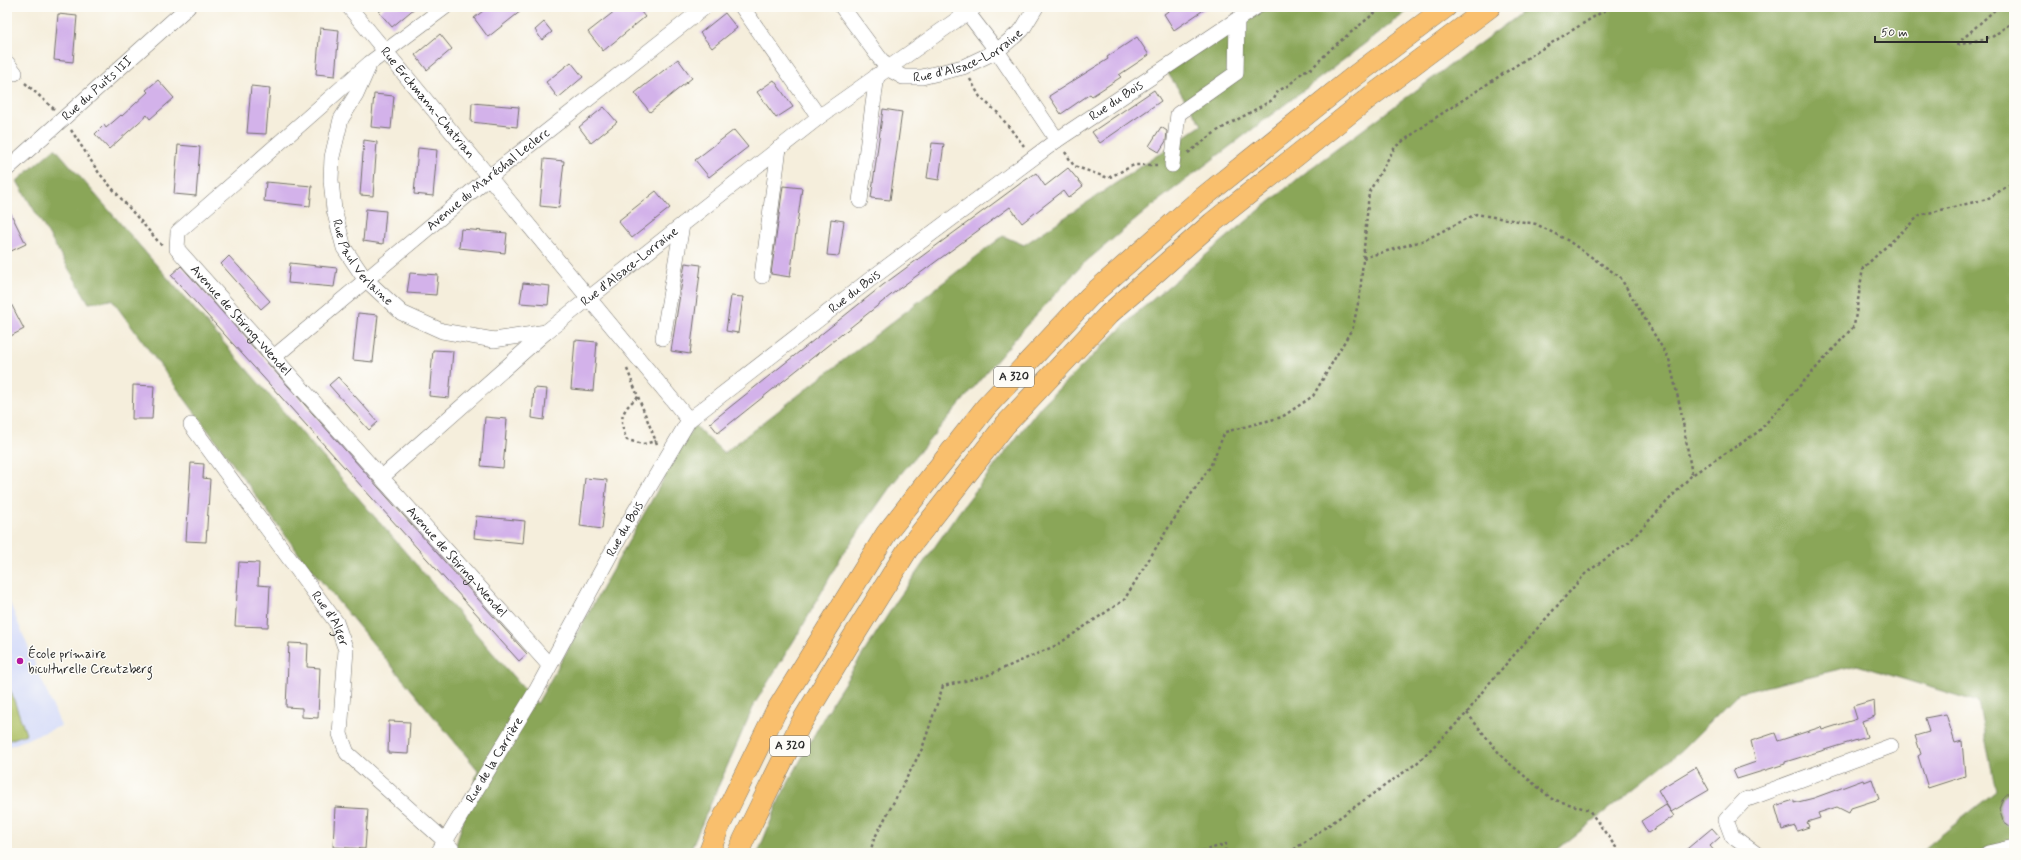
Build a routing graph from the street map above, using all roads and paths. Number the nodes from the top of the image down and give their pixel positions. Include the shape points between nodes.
1 (188, 7) edge
2 (349, 7) edge
3 (445, 7) edge
4 (705, 7) edge
5 (742, 7) edge
6 (842, 7) edge
7 (1036, 7) edge
8 (1256, 7) edge
9 (1382, 7) edge
10 (1446, 7) edge
11 (1490, 7) edge
12 (1610, 7) edge
13 (1998, 7) edge
14 (971, 10) edge
15 (1237, 20) junction
16 (2014, 21) edge
17 (997, 51) junction
18 (386, 52) junction
19 (370, 63) junction
20 (963, 67) junction
21 (11, 68) edge
22 (882, 72) junction
23 (63, 117) junction
24 (819, 117) junction
25 (1057, 140) junction
26 (779, 148) junction
27 (1034, 157) junction
28 (1070, 160) dead end
29 (1172, 165) junction
30 (7, 169) edge
31 (489, 177) junction
32 (2014, 182) edge
33 (860, 201) dead end
34 (682, 225) junction
35 (177, 249) junction
36 (1363, 258) junction
37 (762, 276) dead end
38 (365, 279) junction
39 (589, 298) junction
40 (546, 332) junction
41 (663, 338) dead end
42 (625, 343) junction
43 (274, 357) junction
44 (638, 397) junction
45 (689, 420) junction
46 (192, 425) dead end
47 (656, 441) junction
48 (664, 461) junction
49 (1692, 475) junction
50 (382, 478) junction
51 (549, 665) junction
52 (1467, 713) junction
53 (1891, 746) dead end
54 (442, 847) edge
55 (2014, 847) edge
56 (455, 853) edge
57 (709, 853) edge
58 (738, 853) edge
59 (870, 853) edge
60 (1196, 853) edge
61 (1225, 853) edge
62 (1289, 853) edge
63 (1620, 853) edge
64 (1755, 853) edge
65 (1988, 853) edge

1 - 23 street, Rue du Puits III
2 - 18 street, Rue Erckmann-Chatrian
3 - 18 street
4 - 31 street, Avenue du Maréchal Leclerc
5 - 24 street
6 - 22 street
7 - 17 street, Rue d'Alsace-Lorraine via 1022,30
8 - 15 street, Rue du Bois
9 - 29 path via 1312,68 1278,91 1274,99 1217,131
10 - 57 highway, A 320 via 1196,202 1089,297 986,407 886,534 775,713 718,829
11 - 58 highway, A 320 via 1370,97 1212,223 1109,314 1005,425 908,549 800,726
12 - 36 path via 1432,120 1395,147 1369,192
13 - 16 path via 1957,45 1992,37
14 - 17 street
14 - 22 street, Rue d'Alsace-Lorraine
15 - 25 street, Rue du Bois
15 - 29 street via 1236,73 1178,114
17 - 20 street, Rue d'Alsace-Lorraine
17 - 25 street
18 - 19 street
18 - 31 street, Rue Erckmann-Chatrian
19 - 35 street via 178,232
19 - 38 street, Rue Paul Verlaine via 356,95 341,119 332,157 331,180 334,210 344,248
20 - 22 street, Rue d'Alsace-Lorraine via 922,77 903,77
20 - 27 path via 980,97 997,112
21 - 23 path
22 - 24 street, Rue d'Alsace-Lorraine
22 - 33 street
23 - 30 street, Rue du Puits III
23 - 35 path via 99,173 163,247
24 - 26 street, Rue d'Alsace-Lorraine
25 - 27 street, Rue du Bois
26 - 34 street, Rue d'Alsace-Lorraine
26 - 37 street
27 - 45 street, Rue du Bois
28 - 29 path via 1074,166 1108,178 1134,165
31 - 38 street, Avenue du Maréchal Leclerc
31 - 39 street, Rue Erckmann-Chatrian
32 - 49 path via 1987,199 1920,215 1863,268 1854,326 1758,432
34 - 39 street, Rue d'Alsace-Lorraine
34 - 41 street
35 - 43 street, Avenue de Stiring-Wendel
36 - 49 path via 1425,240 1476,214 1536,224 1567,240 1620,277 1669,359
36 - 59 path via 1360,294 1353,327 1313,396 1282,417 1225,432 1210,468 1170,525 1124,600 1057,645 986,676 943,686 922,749 874,839
38 - 40 street, Rue Paul Verlaine via 402,313 442,331 494,340
38 - 43 street, Avenue du Maréchal Leclerc
39 - 40 street, Rue d'Alsace-Lorraine
39 - 42 street, Rue Erckmann-Chatrian
40 - 50 street, Rue d'Alsace-Lorraine
42 - 44 path via 624,360
42 - 45 street, Rue Erckmann-Chatrian
43 - 50 street, Avenue de Stiring-Wendel
44 - 47 path
44 - 47 path via 623,413 621,427 627,440 643,444
45 - 48 street, Rue du Bois
46 - 54 street, Rue d'Alger via 336,622 346,650 340,734 347,753
47 - 48 path
48 - 51 street, Rue du Bois
49 - 52 path via 1629,542 1586,573 1485,688
50 - 51 street, Avenue de Stiring-Wendel
51 - 54 street, Rue de la Carrière
52 - 62 path via 1417,763
52 - 63 path via 1503,758 1552,799 1589,810
53 - 64 street via 1745,800 1726,820 1732,836
54 - 56 street, Rue d'Alger
55 - 65 street
60 - 61 path via 1226,844

